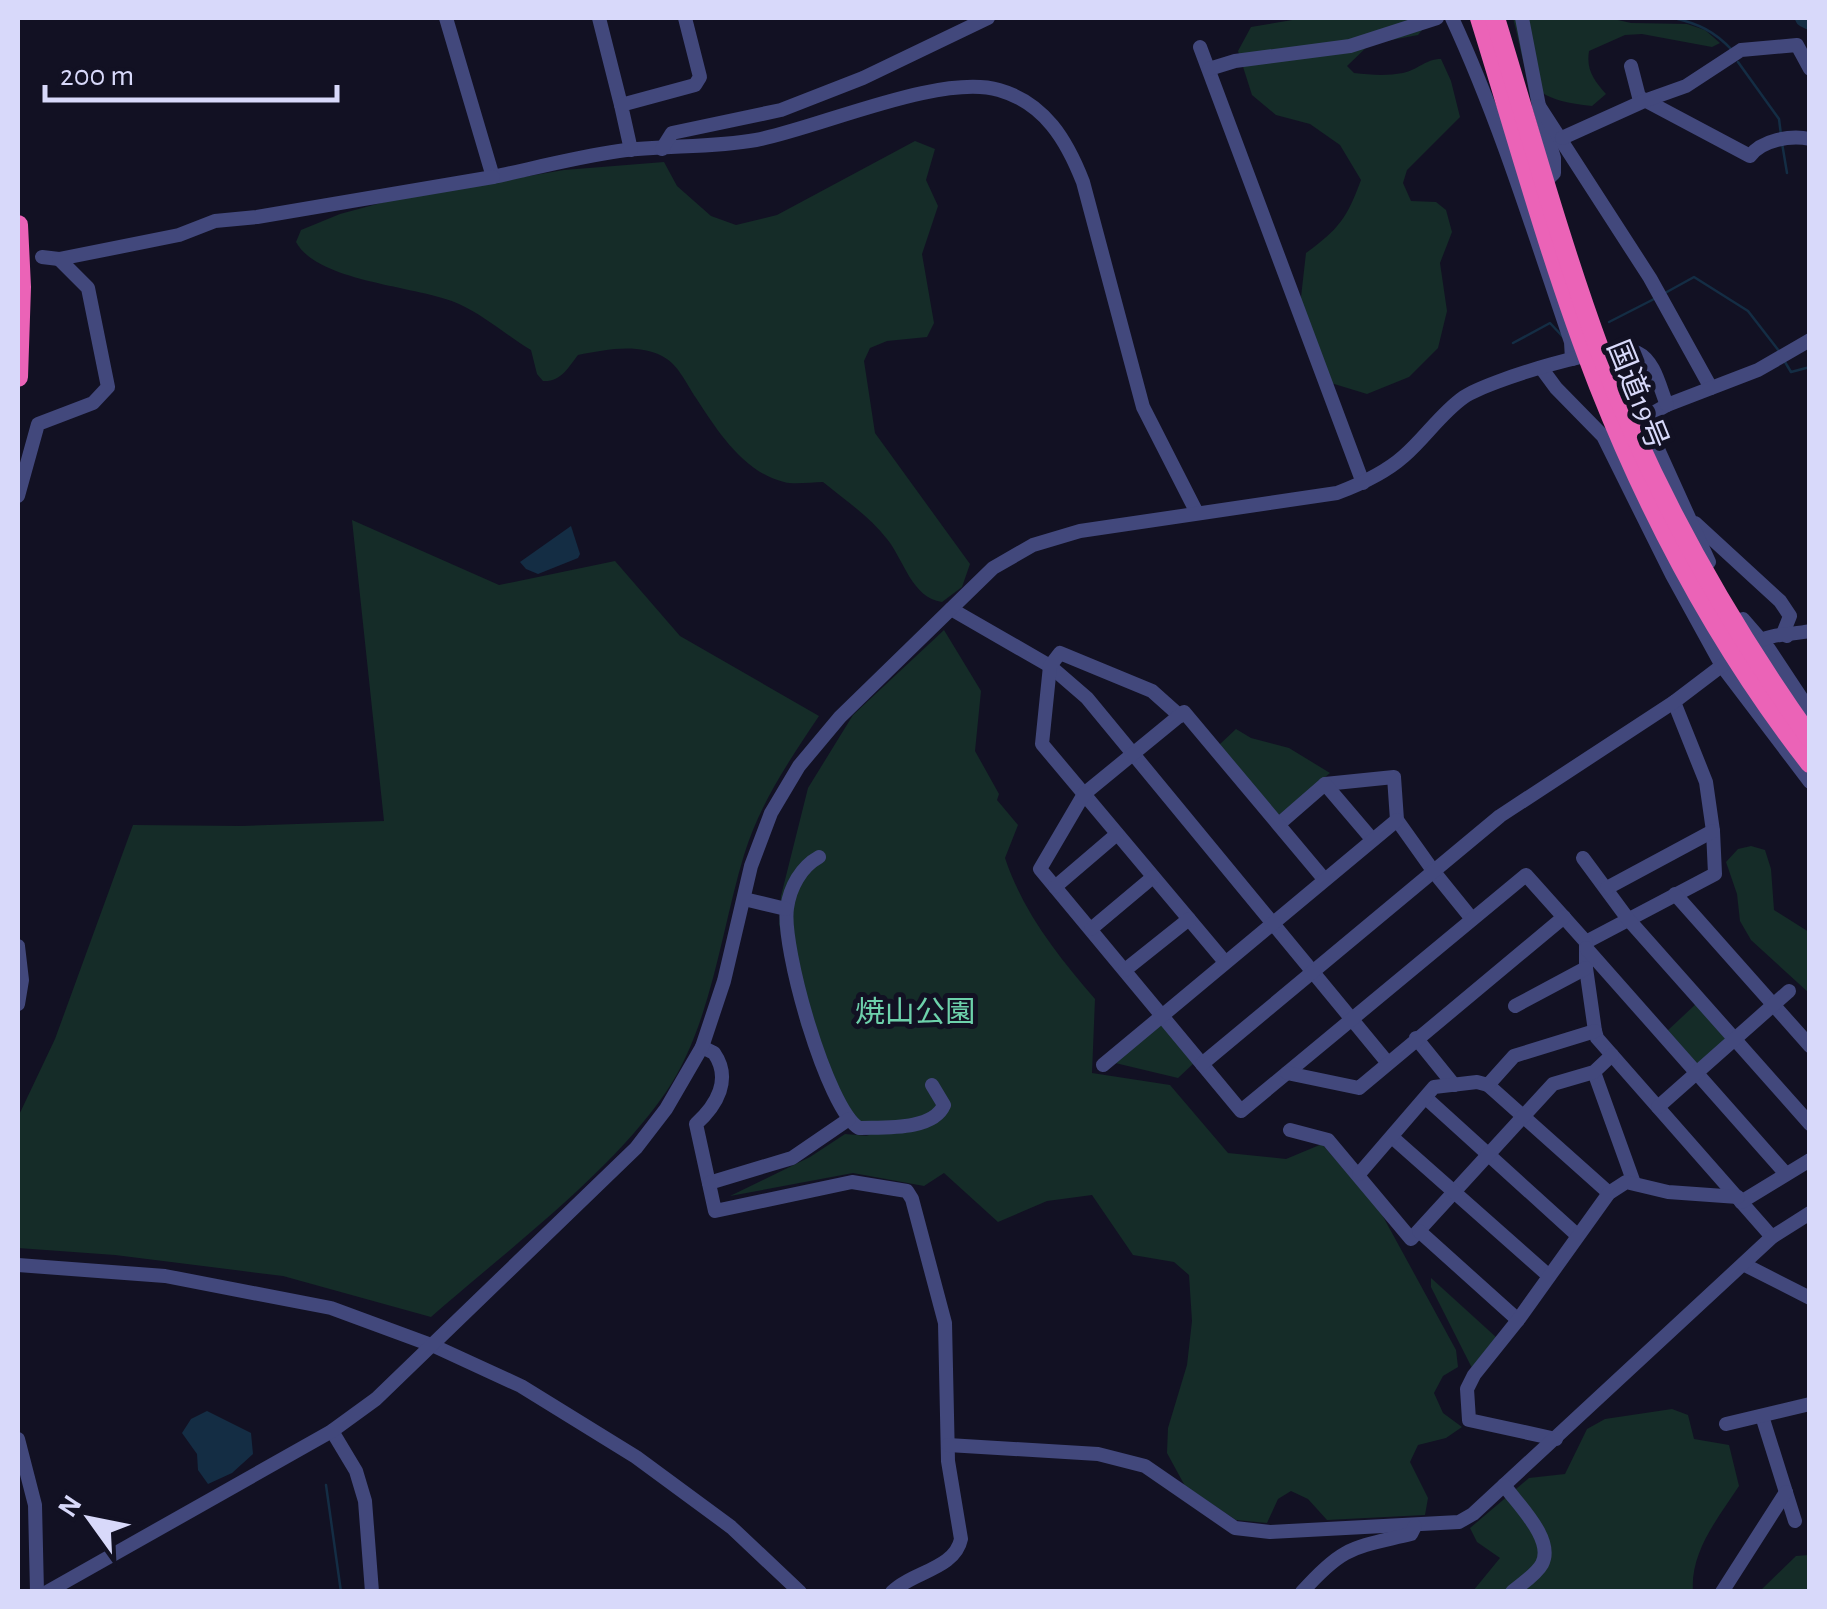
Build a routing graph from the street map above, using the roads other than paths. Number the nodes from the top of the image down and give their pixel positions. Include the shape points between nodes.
1 (446, 18) edge
2 (598, 18) edge
3 (685, 18) edge
4 (988, 18) edge
5 (1437, 18) edge
6 (1452, 18) edge
7 (1480, 18) edge
8 (1495, 18) edge
9 (1522, 18) edge
10 (1200, 48) dead end
11 (1631, 66) dead end
12 (1209, 69) junction
13 (1810, 70) edge
14 (1644, 100) junction
15 (621, 105) junction
16 (1540, 106) junction
17 (1562, 138) junction
18 (1810, 139) edge
19 (662, 148) junction
20 (631, 150) junction
21 (1513, 151) junction
22 (492, 176) junction
23 (1546, 181) junction
24 (18, 225) edge
25 (42, 257) dead end
26 (59, 259) junction
27 (1810, 340) edge
28 (1587, 355) junction
29 (1542, 369) junction
30 (18, 377) edge
31 (1710, 388) junction
32 (1667, 406) junction
33 (1363, 483) junction
34 (18, 496) edge
35 (1197, 513) junction
36 (1694, 523) junction
37 (952, 610) junction
38 (1810, 631) edge
39 (1787, 636) junction
40 (1756, 642) junction
41 (1725, 664) junction
42 (1050, 666) junction
43 (1674, 702) junction
44 (1810, 711) edge
45 (1180, 716) junction
46 (1810, 738) edge
47 (1134, 754) junction
48 (1810, 763) edge
49 (1810, 782) edge
50 (1325, 784) junction
51 (1084, 794) junction
52 (1397, 820) junction
53 (1279, 824) junction
54 (1713, 830) junction
55 (1117, 834) junction
56 (1371, 838) junction
57 (819, 856) dead end
58 (1583, 858) dead end
59 (1434, 872) junction
60 (1153, 877) junction
61 (1324, 878) junction
62 (1055, 887) junction
63 (1607, 888) junction
64 (1675, 894) junction
65 (744, 898) junction
66 (786, 910) junction
67 (1564, 917) junction
68 (1472, 918) junction
69 (1628, 918) junction
70 (1189, 919) junction
71 (1273, 922) junction
72 (1091, 929) junction
73 (1586, 945) junction
74 (18, 946) edge
75 (1225, 962) junction
76 (1586, 968) junction
77 (1126, 970) junction
78 (1313, 972) junction
79 (1789, 991) dead end
80 (18, 1004) edge
81 (1773, 1005) junction
82 (1515, 1006) dead end
83 (1161, 1015) junction
84 (1352, 1019) junction
85 (1595, 1030) junction
86 (1416, 1038) junction
87 (1735, 1039) junction
88 (1810, 1046) edge
89 (702, 1047) junction
90 (1612, 1055) junction
91 (1387, 1062) junction
92 (1202, 1064) junction
93 (1102, 1065) dead end
94 (1594, 1072) junction
95 (1287, 1073) junction
96 (1697, 1073) junction
97 (1454, 1084) junction
98 (932, 1085) dead end
99 (1488, 1085) junction
100 (1426, 1098) junction
101 (1658, 1107) junction
102 (1523, 1116) junction
103 (849, 1119) junction
104 (1810, 1124) edge
105 (1290, 1130) dead end
106 (1392, 1136) junction
107 (1488, 1155) junction
108 (1810, 1160) edge
109 (1358, 1174) junction
110 (1786, 1174) junction
111 (709, 1184) junction
112 (1634, 1184) junction
113 (1454, 1192) junction
114 (1608, 1193) junction
115 (1739, 1200) junction
116 (1810, 1213) edge
117 (1420, 1232) junction
118 (1577, 1235) junction
119 (1772, 1237) junction
120 (18, 1265) edge
121 (1745, 1265) junction
122 (1549, 1276) junction
123 (1810, 1298) edge
124 (1518, 1320) junction
125 (434, 1346) junction
126 (1810, 1404) edge
127 (1762, 1416) junction
128 (1726, 1424) dead end
129 (332, 1430) junction
130 (18, 1438) edge
131 (1556, 1439) junction
132 (948, 1445) junction
133 (1504, 1485) junction
134 (1786, 1492) junction
135 (1795, 1522) dead end
136 (1415, 1526) junction
137 (37, 1592) edge
138 (47, 1592) edge
139 (372, 1592) edge
140 (800, 1592) edge
141 (892, 1592) edge
142 (1302, 1592) edge
143 (1512, 1592) edge
144 (1722, 1592) edge

1 - 22 street
2 - 15 street
3 - 15 street via 700,77 695,86
4 - 19 street via 781,110 672,133
5 - 12 street via 1350,46
6 - 21 street
7 - 21 highway, 国道19号
8 - 23 highway, 国道19号
9 - 16 street
10 - 12 street
11 - 14 street
12 - 33 street
13 - 14 street via 1797,45 1741,50 1686,86
14 - 17 street
14 - 18 street via 1750,156 1766,143
15 - 20 street
16 - 17 street
16 - 23 street via 1554,158
17 - 31 street
19 - 20 street
19 - 35 street via 756,140 936,90 972,86 1024,101 1046,117 1070,151 1142,407
20 - 22 street
21 - 28 highway, 国道19号
22 - 26 street via 216,221
23 - 28 highway, 国道19号
24 - 30 highway
25 - 26 street
26 - 34 street via 88,288 108,387 94,403 38,424
27 - 31 street
28 - 29 street
28 - 32 street via 1639,353 1649,361
28 - 46 highway, 国道19号 via 1736,628
28 - 48 highway, 国道19号 via 1681,565
29 - 33 street via 1462,398 1402,458
29 - 41 street via 1609,446
31 - 32 street
32 - 36 street via 1648,425
33 - 35 street via 1337,493
35 - 37 street via 1034,545 993,568
36 - 39 street via 1780,601 1790,616
36 - 40 street via 1702,551
37 - 42 street
37 - 65 street via 840,717 799,766 771,814
38 - 39 street
39 - 40 street
40 - 44 street via 1769,649
41 - 43 street
41 - 49 street
42 - 45 street via 1060,654 1152,691
42 - 47 street via 1088,698
42 - 51 street via 1042,744
43 - 54 street via 1706,782
43 - 59 street via 1500,816
45 - 47 street
45 - 53 street via 1184,712
47 - 51 street
47 - 71 street
50 - 52 street via 1394,777
50 - 53 street
50 - 56 street
51 - 55 street
51 - 62 street via 1040,869
52 - 56 street
52 - 59 street
53 - 61 street
54 - 63 street
54 - 64 street via 1715,874
55 - 60 street
55 - 62 street
56 - 61 street
57 - 66 street via 793,884
58 - 63 street
59 - 68 street
59 - 78 street
60 - 70 street
60 - 72 street
61 - 71 street
62 - 72 street
63 - 69 street
64 - 69 street
64 - 81 street
65 - 66 street
65 - 89 street
66 - 103 street via 807,1022
67 - 68 street via 1526,875
67 - 73 street
67 - 86 street
68 - 84 street
69 - 73 street
69 - 87 street
70 - 75 street
70 - 77 street
71 - 75 street
71 - 78 street
72 - 77 street
73 - 76 street
73 - 96 street
74 - 80 street
75 - 83 street
76 - 82 street
76 - 85 street
77 - 83 street
78 - 84 street
78 - 92 street
79 - 81 street
81 - 87 street
81 - 88 street
83 - 92 street
83 - 93 street
84 - 91 street
84 - 95 street
85 - 90 street
85 - 99 street via 1514,1056
86 - 91 street
86 - 97 street
87 - 96 street
87 - 104 street
89 - 111 street via 714,1053 723,1074 715,1102 696,1124
89 - 125 street via 636,1148
90 - 94 street
90 - 101 street
91 - 95 street via 1359,1088
92 - 95 street via 1241,1110
94 - 102 street via 1553,1084
94 - 112 street
96 - 101 street
96 - 110 street
97 - 99 street
97 - 100 street via 1434,1087
98 - 103 street via 944,1106 936,1117 859,1128
99 - 102 street
100 - 106 street
100 - 107 street
101 - 115 street
102 - 107 street
102 - 114 street
103 - 111 street via 792,1158
105 - 109 street via 1328,1140
106 - 109 street
106 - 113 street
107 - 113 street
107 - 118 street
108 - 110 street
109 - 117 street via 1411,1239
110 - 115 street
111 - 132 street via 715,1211 852,1182 907,1191 944,1323
112 - 114 street
112 - 115 street
113 - 117 street
113 - 122 street
114 - 118 street
115 - 119 street
116 - 119 street
117 - 124 street
118 - 122 street
119 - 121 street
120 - 125 street via 165,1276 331,1308
121 - 123 street
121 - 131 street
122 - 124 street
124 - 131 street via 1467,1389 1470,1420
125 - 129 street
125 - 140 street via 522,1386 636,1457 732,1527
126 - 127 street
127 - 128 street
127 - 134 street
129 - 138 street
129 - 139 street via 365,1500
130 - 137 street via 35,1506
131 - 133 street
132 - 136 street via 1098,1454 1145,1466 1236,1528
132 - 141 street via 959,1548
133 - 136 street via 1458,1522
133 - 143 street via 1545,1552 1541,1565
134 - 135 street
134 - 144 street
136 - 142 street via 1411,1534 1338,1555

